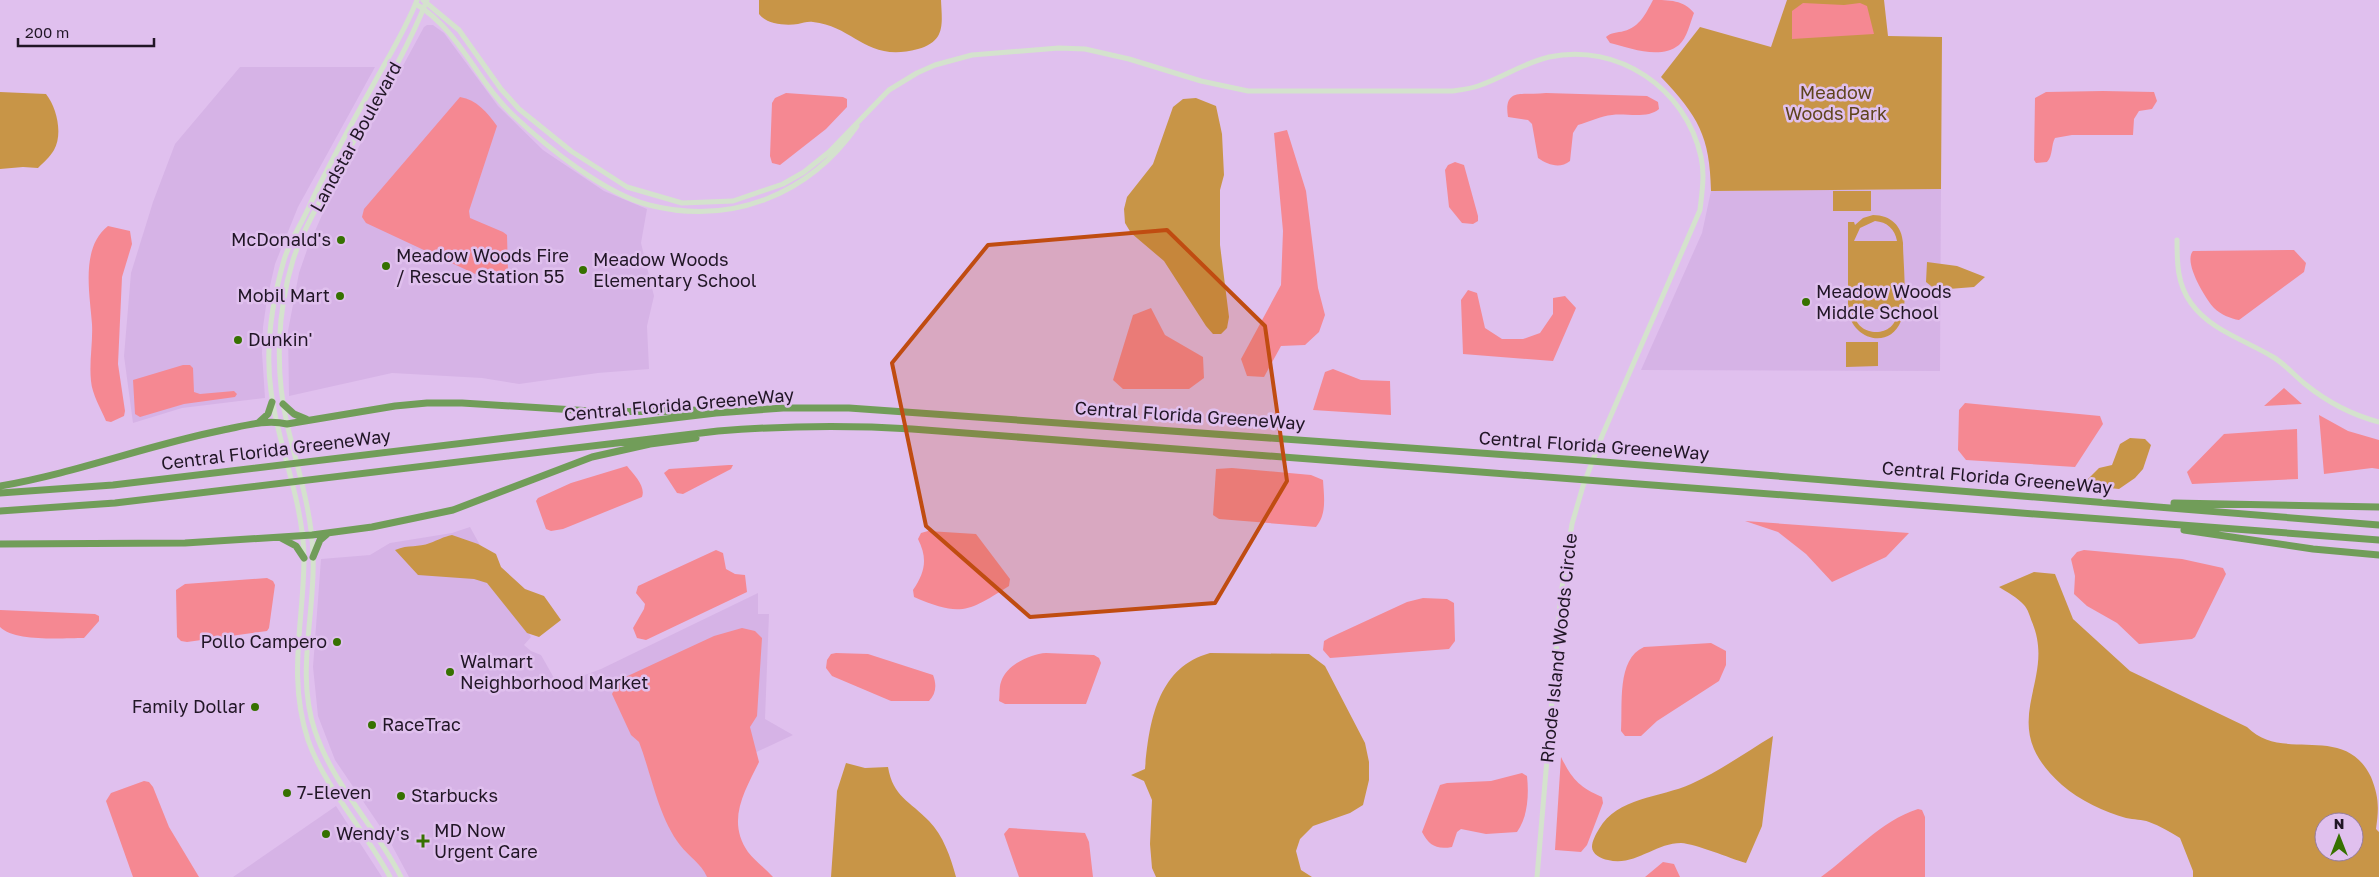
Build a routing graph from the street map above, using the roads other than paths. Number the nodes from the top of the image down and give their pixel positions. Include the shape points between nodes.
1 (426, 1) edge
2 (416, 2) edge
3 (424, 9) junction
4 (867, 111) junction
5 (2176, 240) dead end
6 (272, 402) junction
7 (284, 404) junction
8 (750, 410) junction
9 (309, 419) junction
10 (277, 422) junction
11 (2379, 422) edge
12 (254, 424) junction
13 (287, 424) junction
14 (816, 426) junction
15 (0, 486) edge
16 (0, 493) edge
17 (2056, 498) junction
18 (2379, 507) edge
19 (39, 510) junction
20 (0, 511) edge
21 (0, 516) edge
22 (2055, 516) junction
23 (2379, 525) edge
24 (328, 534) junction
25 (302, 535) junction
26 (312, 535) junction
27 (276, 536) junction
28 (2379, 540) edge
29 (0, 544) edge
30 (2379, 555) edge
31 (313, 557) junction
32 (304, 558) junction
33 (390, 877) edge
34 (401, 877) edge
35 (1536, 877) edge

1 - 3 street, Landstar Boulevard
1 - 4 street, Rhode Island Woods Circle via 459,30 519,109 570,151 627,187 674,201 709,204 733,201 783,184 830,152
2 - 3 street, Rhode Island Woods Circle
2 - 6 street, Landstar Boulevard via 286,256 270,337
3 - 4 street, Rhode Island Woods Circle via 446,28 493,93 514,116 596,180 648,205 713,212 746,206 781,194 829,161
3 - 7 street, Landstar Boulevard via 317,207 295,256 280,328
4 - 35 street, Rhode Island Woods Circle via 901,82 935,65 972,56 1059,48 1112,54 1230,89 1274,92 1452,91 1477,86 1549,57 1588,54 1632,67 1656,82 1677,103 1692,128 1701,157 1700,210 1596,449 1572,524 1561,594
5 - 11 street via 2178,272 2183,288 2205,319 2274,357 2325,398
6 - 10 street, Landstar Boulevard
6 - 12 highway via 268,414
7 - 9 highway via 294,414
7 - 13 street, Landstar Boulevard
8 - 9 highway via 607,412 427,403
8 - 16 highway, Central Florida GreeneWay via 105,486
8 - 17 highway, Central Florida GreeneWay via 883,409
9 - 13 highway
10 - 12 highway
10 - 13 highway
10 - 25 street, Landstar Boulevard
12 - 15 highway via 193,436 85,467
13 - 26 street, Landstar Boulevard via 306,493
14 - 19 highway, Central Florida GreeneWay via 693,433
14 - 22 highway, Central Florida GreeneWay via 912,429
14 - 24 highway via 684,439 622,449 560,468 453,510
17 - 18 highway
17 - 23 highway, Central Florida GreeneWay
19 - 20 highway, Central Florida GreeneWay
19 - 21 highway
22 - 28 highway, Central Florida GreeneWay
22 - 30 highway
24 - 26 highway
24 - 31 highway via 320,540
25 - 26 highway
25 - 27 highway
25 - 32 street, Landstar Boulevard
26 - 31 street, Landstar Boulevard
27 - 29 highway via 185,543
27 - 32 highway via 292,542
31 - 34 street, Landstar Boulevard via 305,673 314,730 328,762
32 - 33 street, Landstar Boulevard via 296,673 298,707 320,766 371,842

